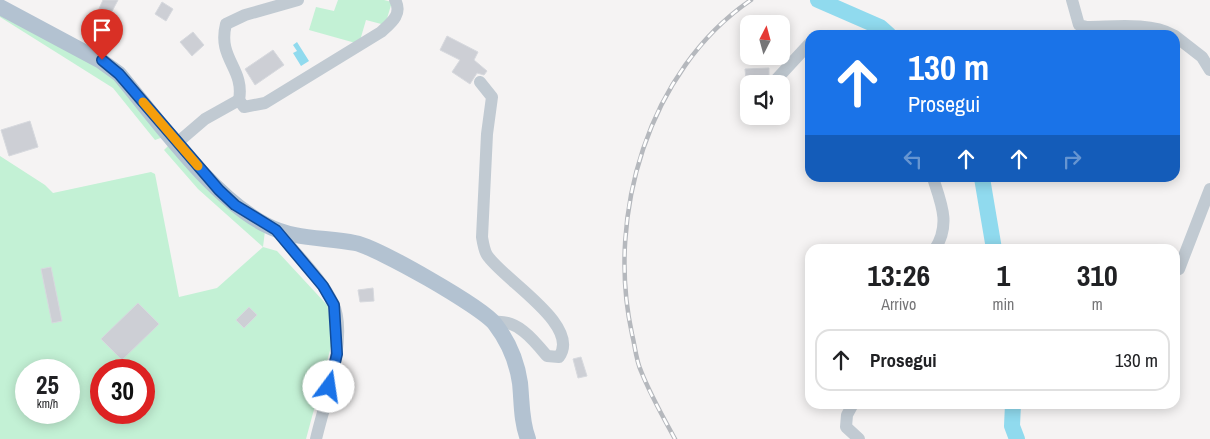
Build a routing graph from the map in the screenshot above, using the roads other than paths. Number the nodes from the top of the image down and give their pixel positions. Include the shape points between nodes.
1 (298, 0) edge
2 (395, 0) edge
3 (1072, 0) edge
4 (0, 7) edge
5 (1162, 30) edge
6 (1180, 40) edge
7 (805, 48) edge
8 (1210, 70) edge
9 (780, 75) edge
10 (480, 82) dead end
11 (239, 100) junction
12 (177, 143) junction
13 (934, 182) edge
14 (1210, 189) edge
15 (276, 230) junction
16 (938, 244) edge
17 (1180, 266) edge
18 (494, 322) junction
19 (851, 409) edge
20 (316, 439) edge
21 (528, 439) edge
22 (859, 439) edge

1 - 11 street via 245,15 226,24 224,47 238,77
2 - 11 street via 399,6 397,15 381,32 265,103 244,106
3 - 5 street via 1080,25
4 - 12 main road via 108,65
6 - 8 street via 1202,57
7 - 9 street
10 - 18 street via 492,97 487,134 484,247 501,271 552,319 560,334 562,353 559,357 548,356 518,327 504,321
11 - 12 street via 205,118
12 - 15 main road via 235,205
13 - 16 street via 944,221
14 - 17 street
15 - 18 main road via 375,249 476,308
15 - 20 street via 323,286 334,305 337,354
18 - 21 main road via 514,360
19 - 22 street via 846,427

